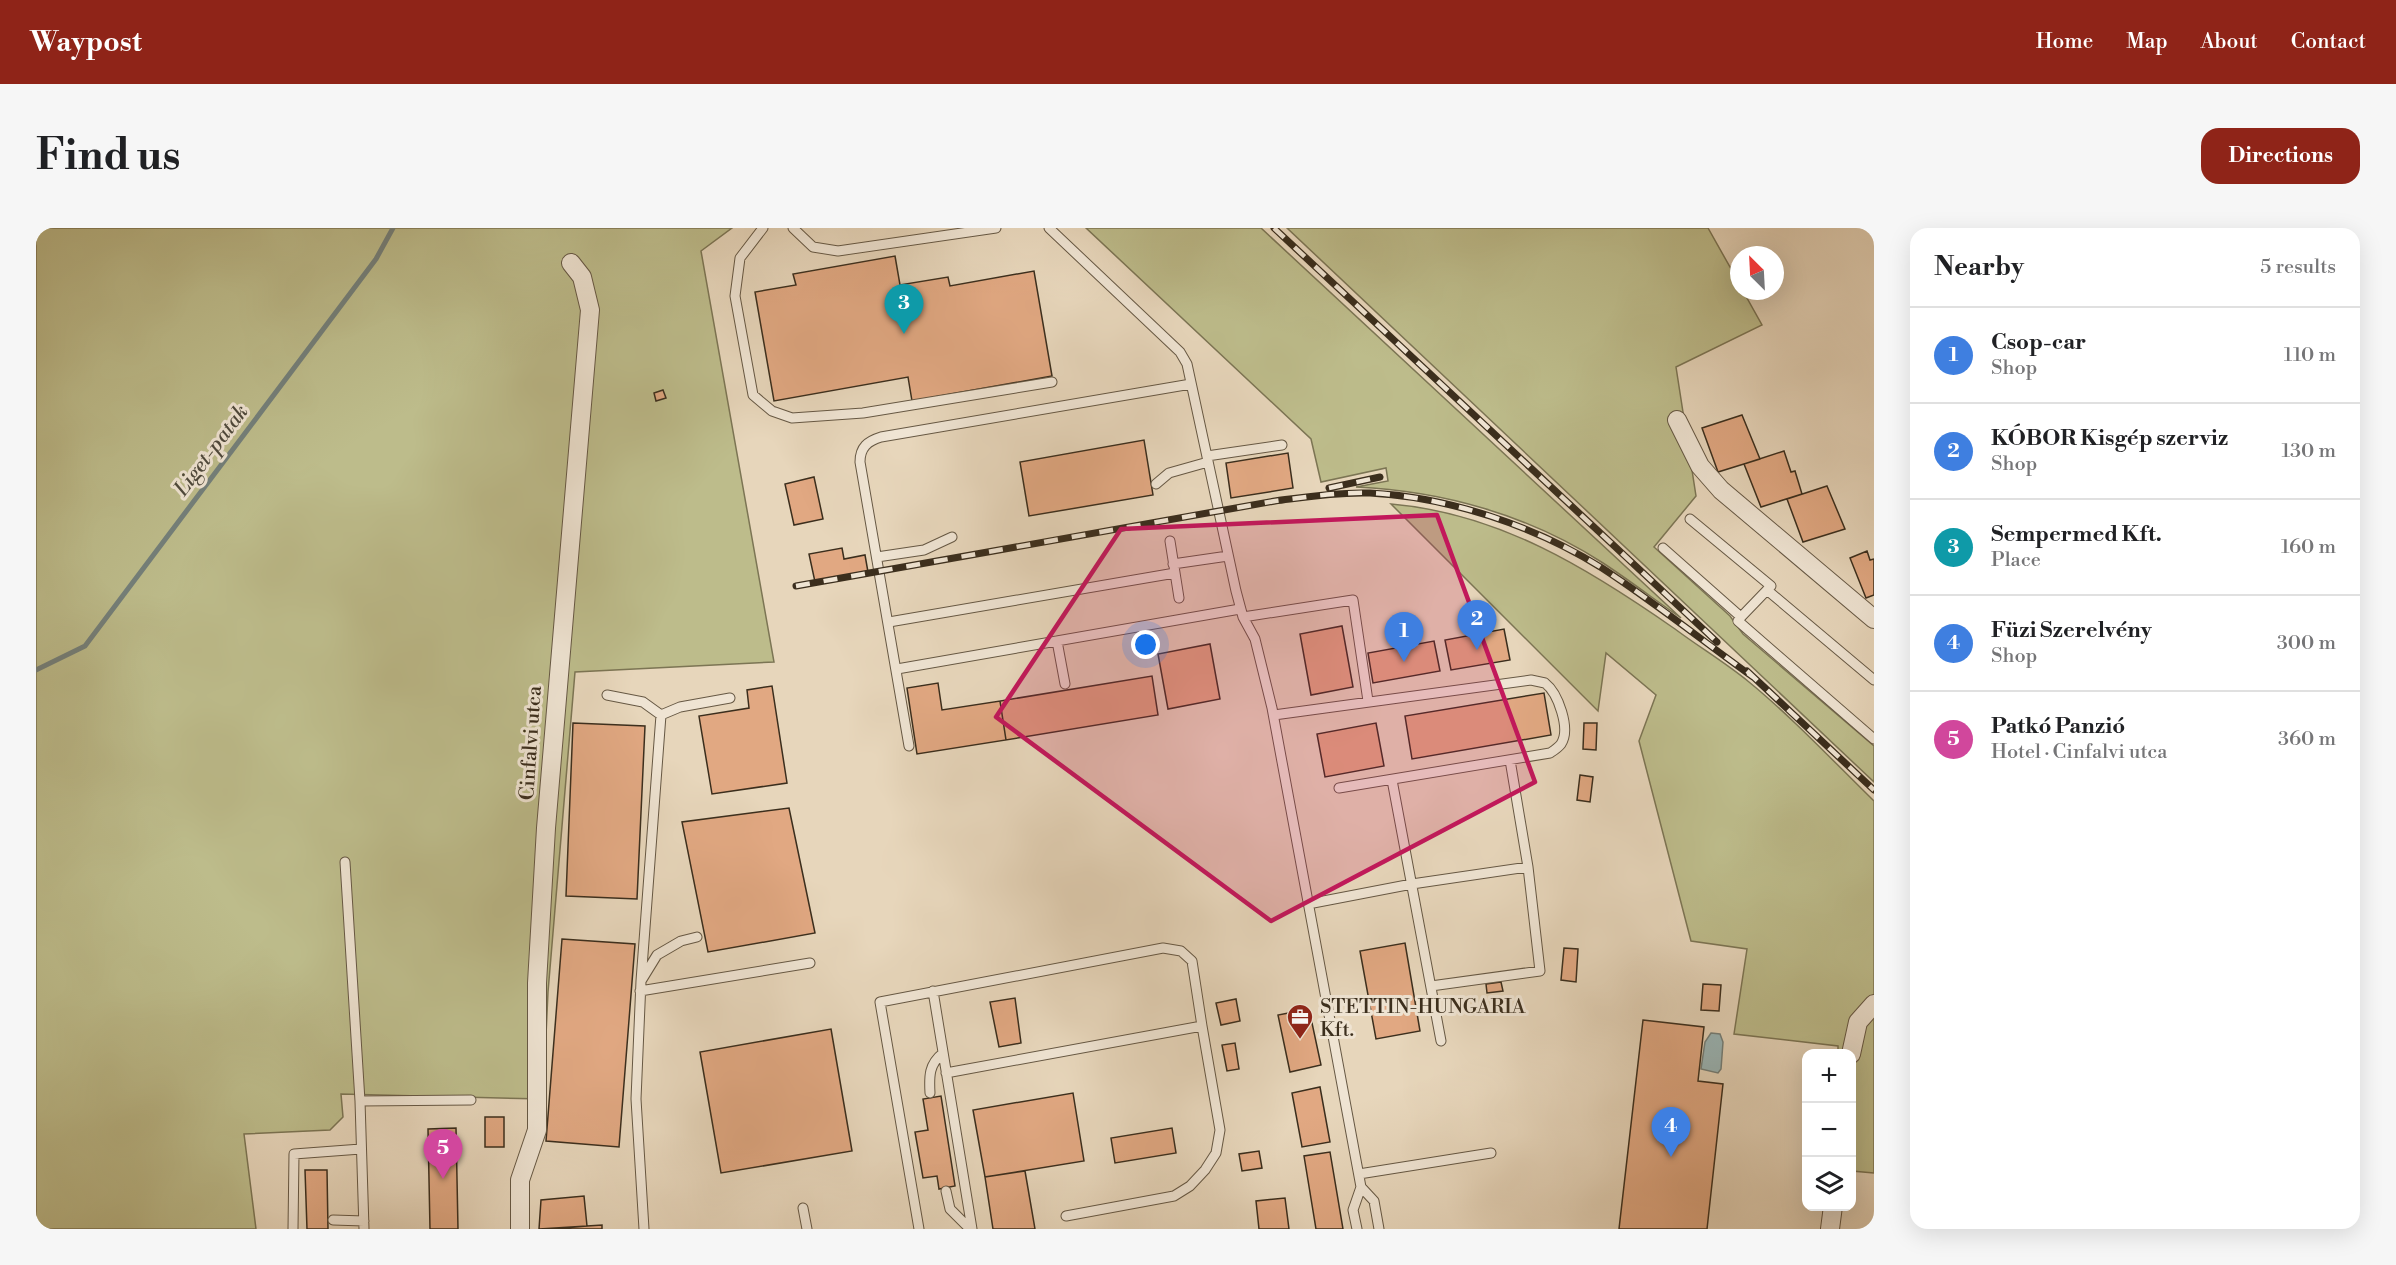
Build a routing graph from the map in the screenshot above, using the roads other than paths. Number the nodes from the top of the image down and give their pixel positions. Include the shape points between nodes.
1 (763, 228) edge
2 (793, 228) edge
3 (996, 228) edge
4 (1049, 228) edge
5 (571, 262) dead end
6 (1052, 382) dead end
7 (1191, 384) junction
8 (1677, 420) dead end
9 (1282, 445) dead end
10 (1207, 459) junction
11 (1156, 484) dead end
12 (1690, 519) dead end
13 (952, 537) dead end
14 (1170, 541) dead end
15 (1662, 548) dead end
16 (1228, 556) junction
17 (878, 557) junction
18 (1174, 568) junction
19 (1767, 590) junction
20 (1179, 598) dead end
21 (1241, 613) junction
22 (1741, 617) junction
23 (1874, 619) edge
24 (889, 622) junction
25 (1057, 641) junction
26 (897, 669) junction
27 (1874, 680) edge
28 (1065, 684) dead end
29 (607, 695) dead end
30 (730, 698) dead end
31 (1368, 701) junction
32 (661, 715) junction
33 (1274, 715) junction
34 (1874, 739) edge
35 (909, 746) dead end
36 (1510, 760) junction
37 (1392, 780) junction
38 (1339, 788) dead end
39 (345, 862) dead end
40 (1528, 867) junction
41 (1412, 884) junction
42 (1308, 904) junction
43 (697, 937) dead end
44 (810, 963) dead end
45 (641, 986) junction
46 (1431, 986) junction
47 (933, 992) junction
48 (1874, 1004) edge
49 (1202, 1026) junction
50 (1441, 1041) dead end
51 (1852, 1049) edge
52 (943, 1053) junction
53 (946, 1073) junction
54 (930, 1093) dead end
55 (471, 1100) dead end
56 (360, 1101) junction
57 (361, 1149) junction
58 (1491, 1153) dead end
59 (1359, 1174) junction
60 (1361, 1187) junction
61 (946, 1191) dead end
62 (803, 1208) dead end
63 (1832, 1211) edge
64 (1066, 1216) dead end
65 (333, 1220) dead end
66 (364, 1225) edge
67 (293, 1229) edge
68 (520, 1229) edge
69 (644, 1229) edge
70 (807, 1229) edge
71 (919, 1229) edge
72 (971, 1229) edge
73 (1357, 1229) edge
74 (1379, 1229) edge
75 (1830, 1229) edge

1 - 6 lane via 740,258 735,296 753,395 772,411 792,418 863,413
2 - 3 lane via 813,247 838,251
4 - 7 lane via 1180,352
5 - 68 street, Cinfalvi utca via 582,277 590,310 546,828 537,983 537,1130 520,1180
7 - 10 lane
7 - 17 lane via 873,439 863,448 860,462
8 - 23 street via 1700,466 1715,484
9 - 10 lane
10 - 11 lane via 1169,472
10 - 16 lane
12 - 19 lane via 1770,586
13 - 17 lane via 924,550
14 - 18 lane
15 - 22 lane
16 - 18 lane
16 - 21 lane
17 - 24 lane
18 - 20 lane
18 - 24 lane
19 - 22 lane
19 - 27 lane
21 - 25 lane
21 - 31 lane via 1353,600
21 - 33 lane via 1255,639
22 - 34 lane via 1738,621
24 - 26 lane
25 - 26 lane
25 - 28 lane
26 - 35 lane
29 - 32 lane via 644,702
30 - 32 lane via 680,707
31 - 33 lane
31 - 36 lane via 1531,680 1545,683 1557,700 1564,728 1561,744 1550,753
32 - 45 lane
33 - 42 lane
36 - 37 lane
36 - 40 lane
37 - 38 lane
37 - 41 lane
39 - 56 lane
40 - 41 lane
40 - 46 lane via 1540,971
41 - 42 lane
41 - 46 lane
42 - 59 lane
43 - 45 lane via 657,955
44 - 45 lane
45 - 69 lane via 636,1099
46 - 50 lane
47 - 49 lane via 1163,948 1181,951 1192,961
47 - 52 lane
47 - 71 lane via 880,1002
48 - 51 street via 1858,1022
49 - 53 lane
49 - 64 lane via 1220,1130 1216,1152 1205,1170 1174,1196
52 - 53 lane
52 - 54 lane via 930,1072
53 - 72 lane
55 - 56 lane
56 - 57 lane
57 - 66 lane
57 - 67 lane via 294,1154
58 - 59 lane
59 - 60 lane
60 - 73 lane via 1353,1210
60 - 74 lane via 1374,1201
61 - 72 lane via 951,1209
62 - 70 lane
63 - 75 street
65 - 66 lane

